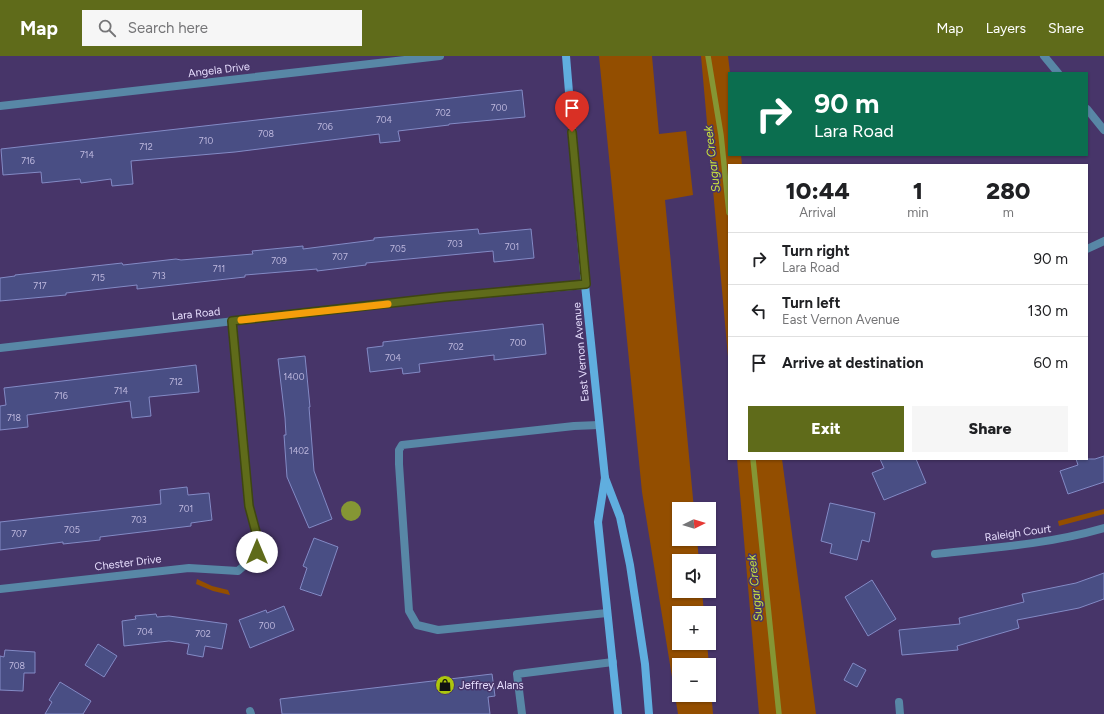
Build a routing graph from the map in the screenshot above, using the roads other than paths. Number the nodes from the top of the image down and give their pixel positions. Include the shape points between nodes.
1 (440, 56) edge
2 (566, 56) edge
3 (1044, 56) edge
4 (1057, 72) edge
5 (0, 106) edge
6 (1088, 110) edge
7 (1104, 130) edge
8 (1104, 241) edge
9 (1088, 249) edge
10 (586, 284) junction
11 (232, 321) junction
12 (0, 348) edge
13 (599, 425) junction
14 (605, 478) junction
15 (1104, 528) edge
16 (935, 554) dead end
17 (0, 589) edge
18 (607, 613) junction
19 (613, 662) junction
20 (899, 702) dead end
21 (522, 714) edge
22 (618, 714) edge
23 (649, 714) edge
24 (900, 714) edge

1 - 5 street, Angela Drive
2 - 10 main road, East Vernon Avenue
3 - 4 street
6 - 7 street
8 - 9 street
10 - 11 street, Lara Road
10 - 13 main road, East Vernon Avenue
11 - 12 street, Lara Road
11 - 17 street, Chester Drive via 249,506 258,542 254,557 238,571 189,568
13 - 14 main road, East Vernon Avenue
13 - 18 street via 402,445 399,450 399,464 409,611 417,625 438,630
14 - 18 main road, East Vernon Avenue via 598,522
14 - 23 main road, East Vernon Avenue via 620,517 630,565 645,664
15 - 16 street, Raleigh Court via 1019,546
18 - 19 main road, East Vernon Avenue
19 - 21 street via 517,674
19 - 22 main road, East Vernon Avenue
20 - 24 street

